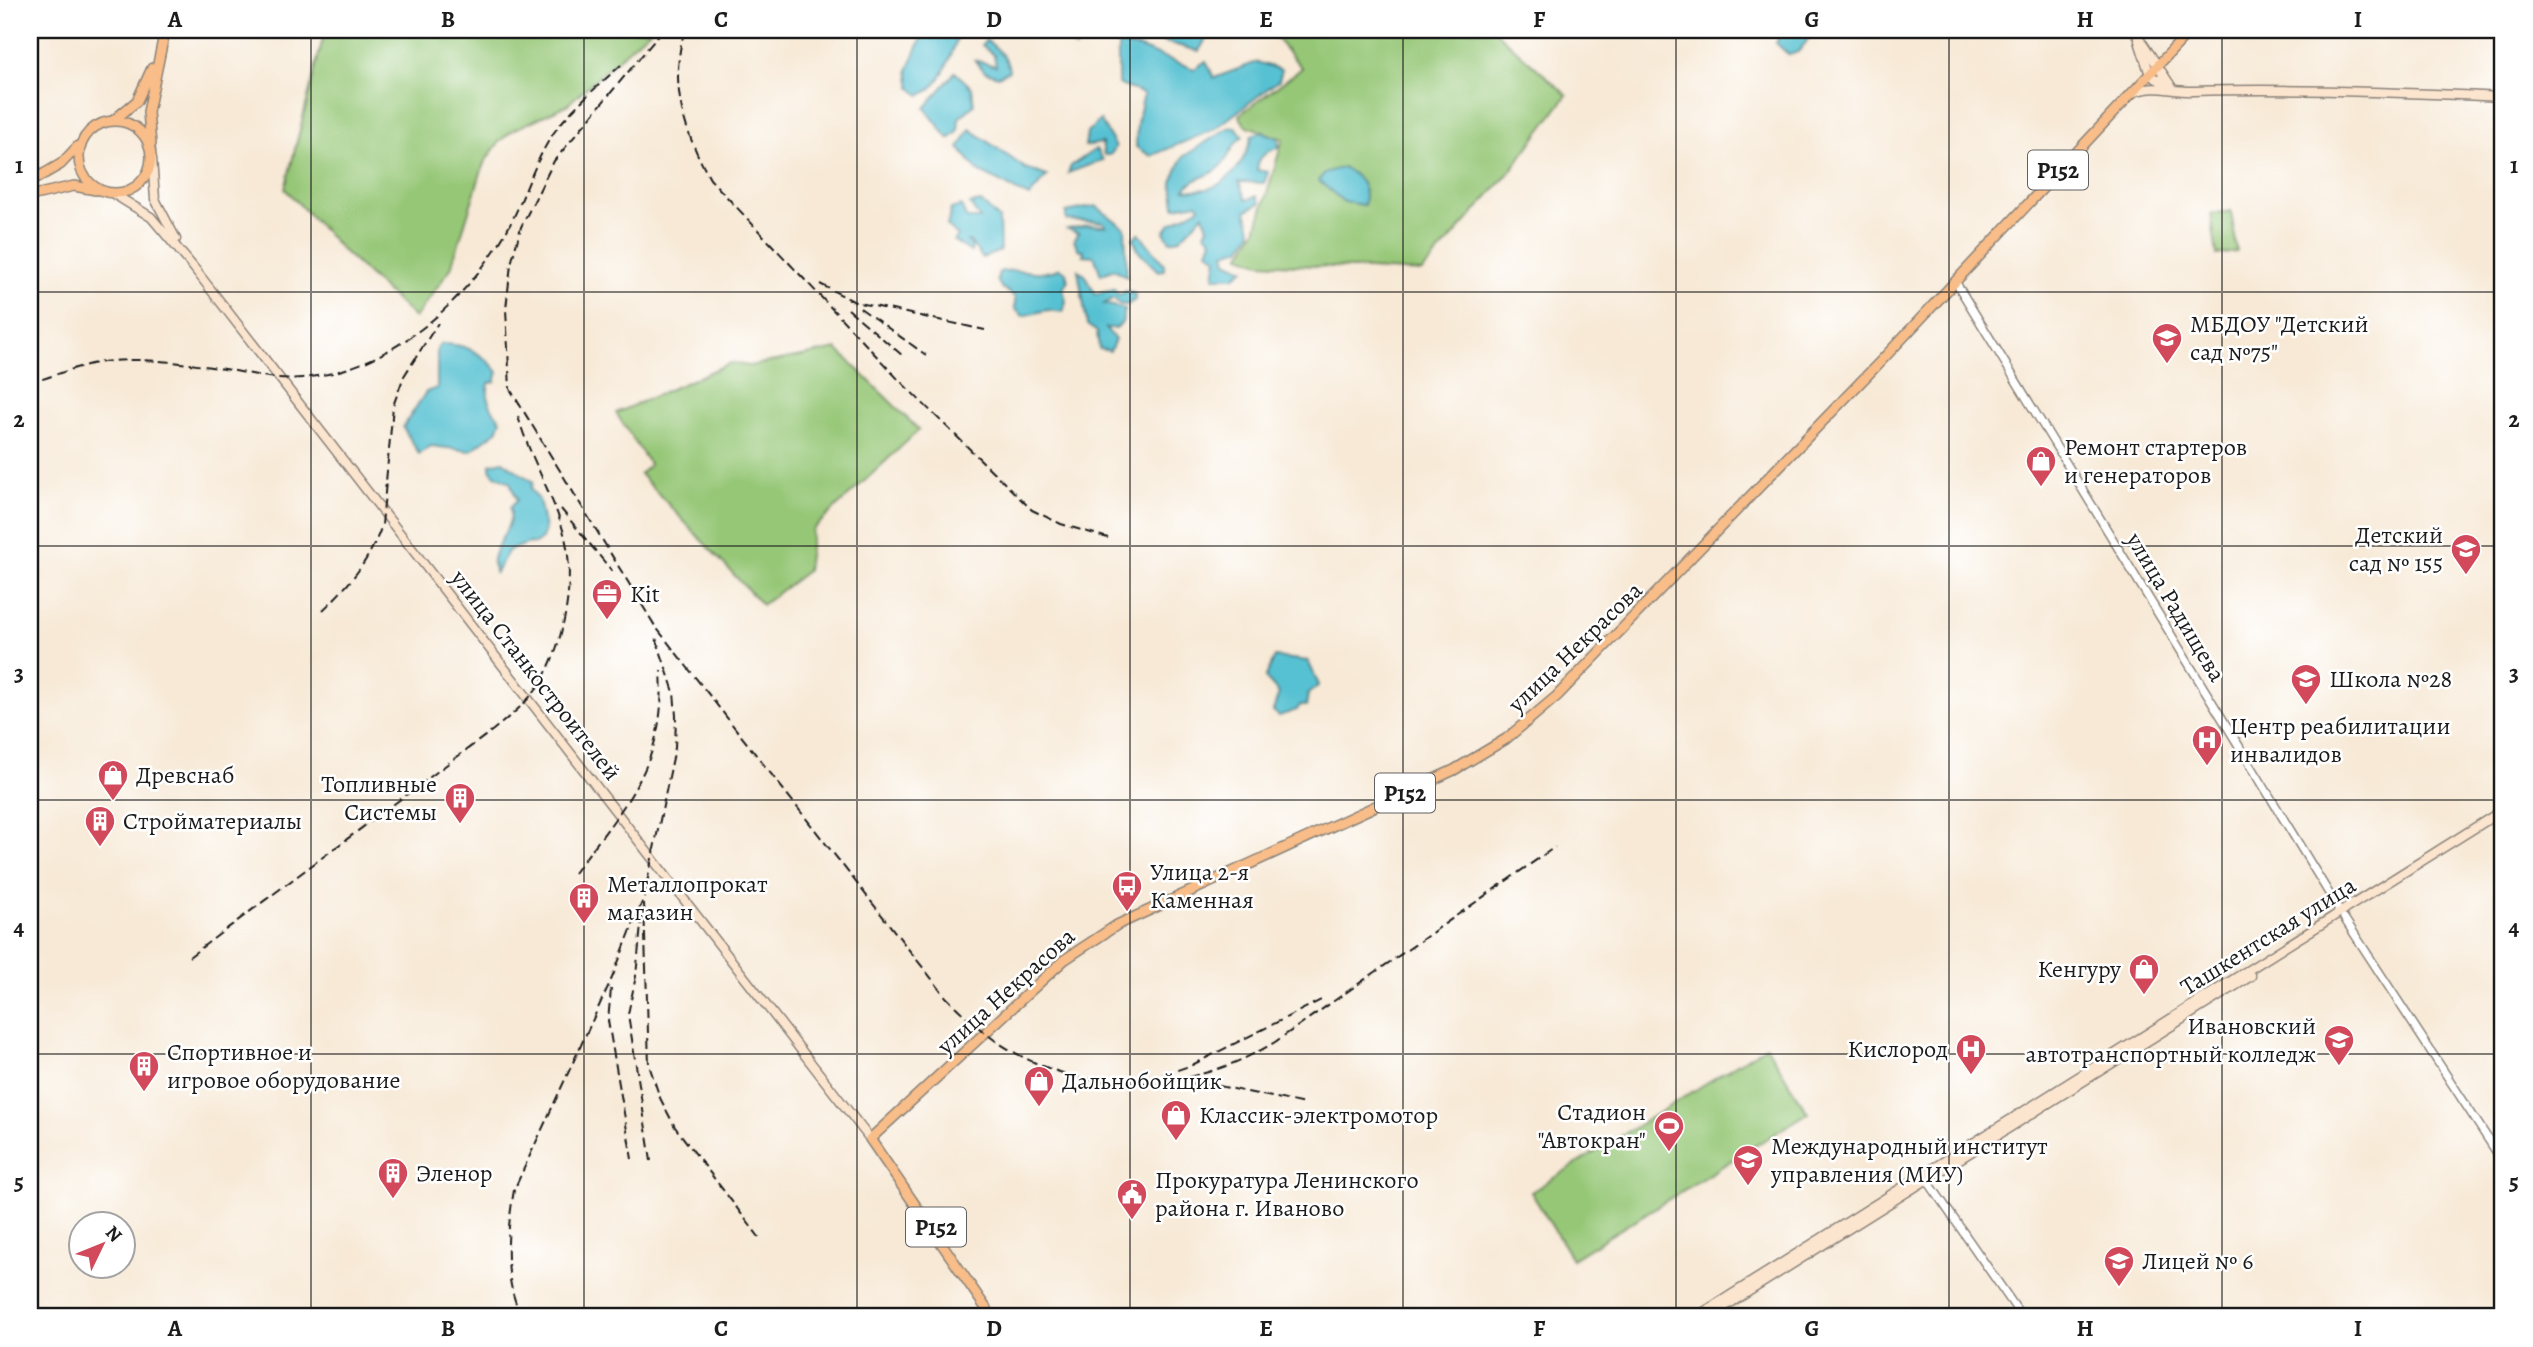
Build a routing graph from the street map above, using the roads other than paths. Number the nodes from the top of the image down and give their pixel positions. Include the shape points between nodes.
1 (164, 30) edge
2 (2191, 30) edge
3 (2136, 32) edge
4 (160, 51) junction
5 (2159, 66) junction
6 (2150, 75) junction
7 (2174, 89) junction
8 (2132, 93) junction
9 (2503, 97) edge
10 (111, 121) junction
11 (83, 139) junction
12 (151, 154) junction
13 (30, 182) edge
14 (100, 190) junction
15 (112, 193) junction
16 (30, 196) edge
17 (194, 268) junction
18 (1955, 281) junction
19 (2503, 810) edge
20 (2503, 817) edge
21 (2476, 831) junction
22 (2343, 916) junction
23 (871, 1137) junction
24 (2503, 1162) edge
25 (1924, 1176) junction
26 (992, 1317) edge
27 (999, 1317) edge
28 (1696, 1317) edge
29 (1708, 1317) edge
30 (2022, 1317) edge

1 - 4 main road, улица Станкостроителей
2 - 5 main road, улица Некрасова / Р152
3 - 5 main road
3 - 6 main road
4 - 10 main road, улица Станкостроителей via 137,101
4 - 12 main road, улица Станкостроителей via 148,112
5 - 6 main road, улица Некрасова / Р152
5 - 7 main road
6 - 7 main road
6 - 8 main road, улица Некрасова / Р152
7 - 8 main road via 2149,86
7 - 9 main road
8 - 18 main road, улица Некрасова / Р152
10 - 11 main road
10 - 12 main road via 140,131
11 - 13 main road via 61,164
11 - 14 main road via 79,150 83,174
12 - 15 main road via 144,179 135,187
12 - 17 main road, улица Станкостроителей via 158,209
14 - 15 main road
14 - 16 main road via 74,186
15 - 17 main road, улица Станкостроителей via 151,217
17 - 23 main road, улица Станкостроителей
18 - 22 street, улица Радищева
18 - 23 main road, улица Некрасова / Р152 via 1625,628 1506,739 1454,770 1090,941
19 - 21 main road, Ташкентская улица
20 - 21 main road, Ташкентская улица
21 - 22 main road, Ташкентская улица
22 - 24 street, улица Радищева
22 - 25 main road, Ташкентская улица
23 - 26 main road, улица Станкостроителей / Р152
23 - 27 main road, улица Станкостроителей / Р152
25 - 28 main road, Ташкентская улица
25 - 29 main road, Ташкентская улица
25 - 30 street

